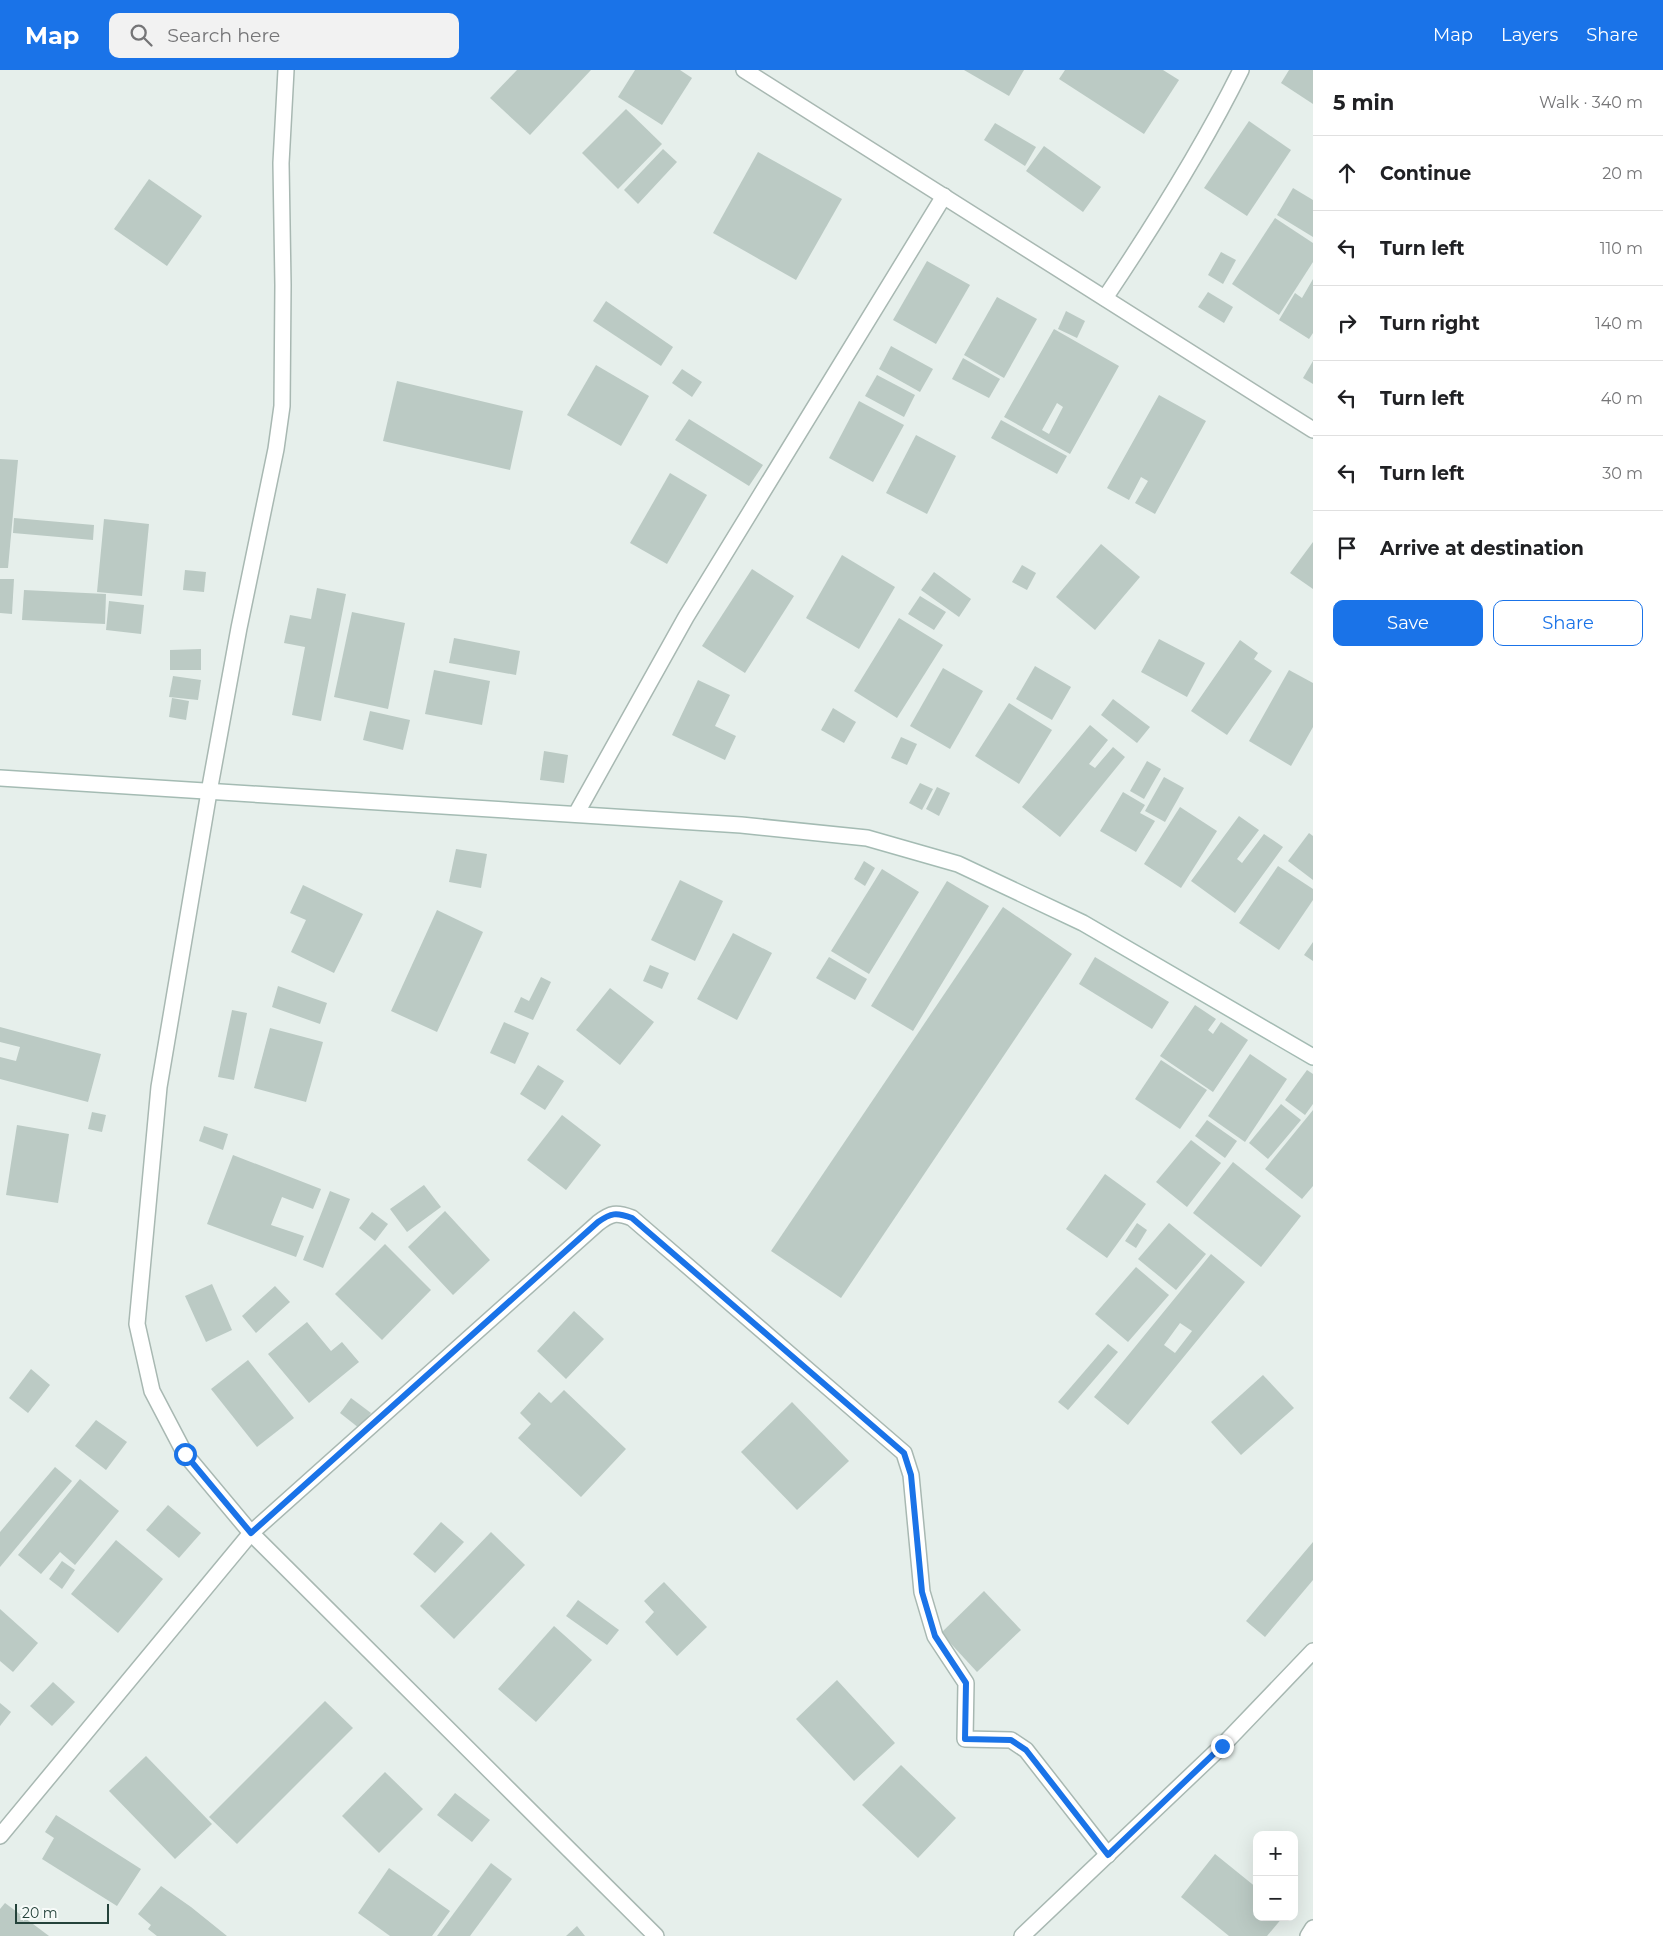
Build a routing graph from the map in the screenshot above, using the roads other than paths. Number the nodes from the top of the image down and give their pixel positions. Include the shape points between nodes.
1 (286, 70) edge
2 (744, 70) edge
3 (1241, 70) edge
4 (944, 196) junction
5 (1105, 298) junction
6 (1313, 430) edge
7 (0, 778) edge
8 (209, 792) junction
9 (576, 814) junction
10 (1313, 1058) edge
11 (251, 1533) junction
12 (1313, 1651) edge
13 (0, 1836) edge
14 (1108, 1855) junction
15 (1313, 1928) edge
16 (656, 1936) edge
17 (1022, 1936) edge
18 (1308, 1936) edge

1 - 8 street via 281,163 282,406
2 - 4 street
3 - 5 street via 1144,239
4 - 5 street
4 - 9 street via 686,617
5 - 6 street
7 - 8 street
8 - 9 street
8 - 11 street via 159,1087 138,1324 152,1391 185,1454
9 - 10 street via 741,825 867,838 958,864 1083,923
11 - 13 street
11 - 14 street via 598,1222 608,1215 620,1213 632,1218 904,1453 911,1475 922,1592 935,1636 966,1683 965,1739 1011,1740 1026,1750
11 - 16 street
12 - 14 street via 1222,1746
14 - 17 street
15 - 18 street

